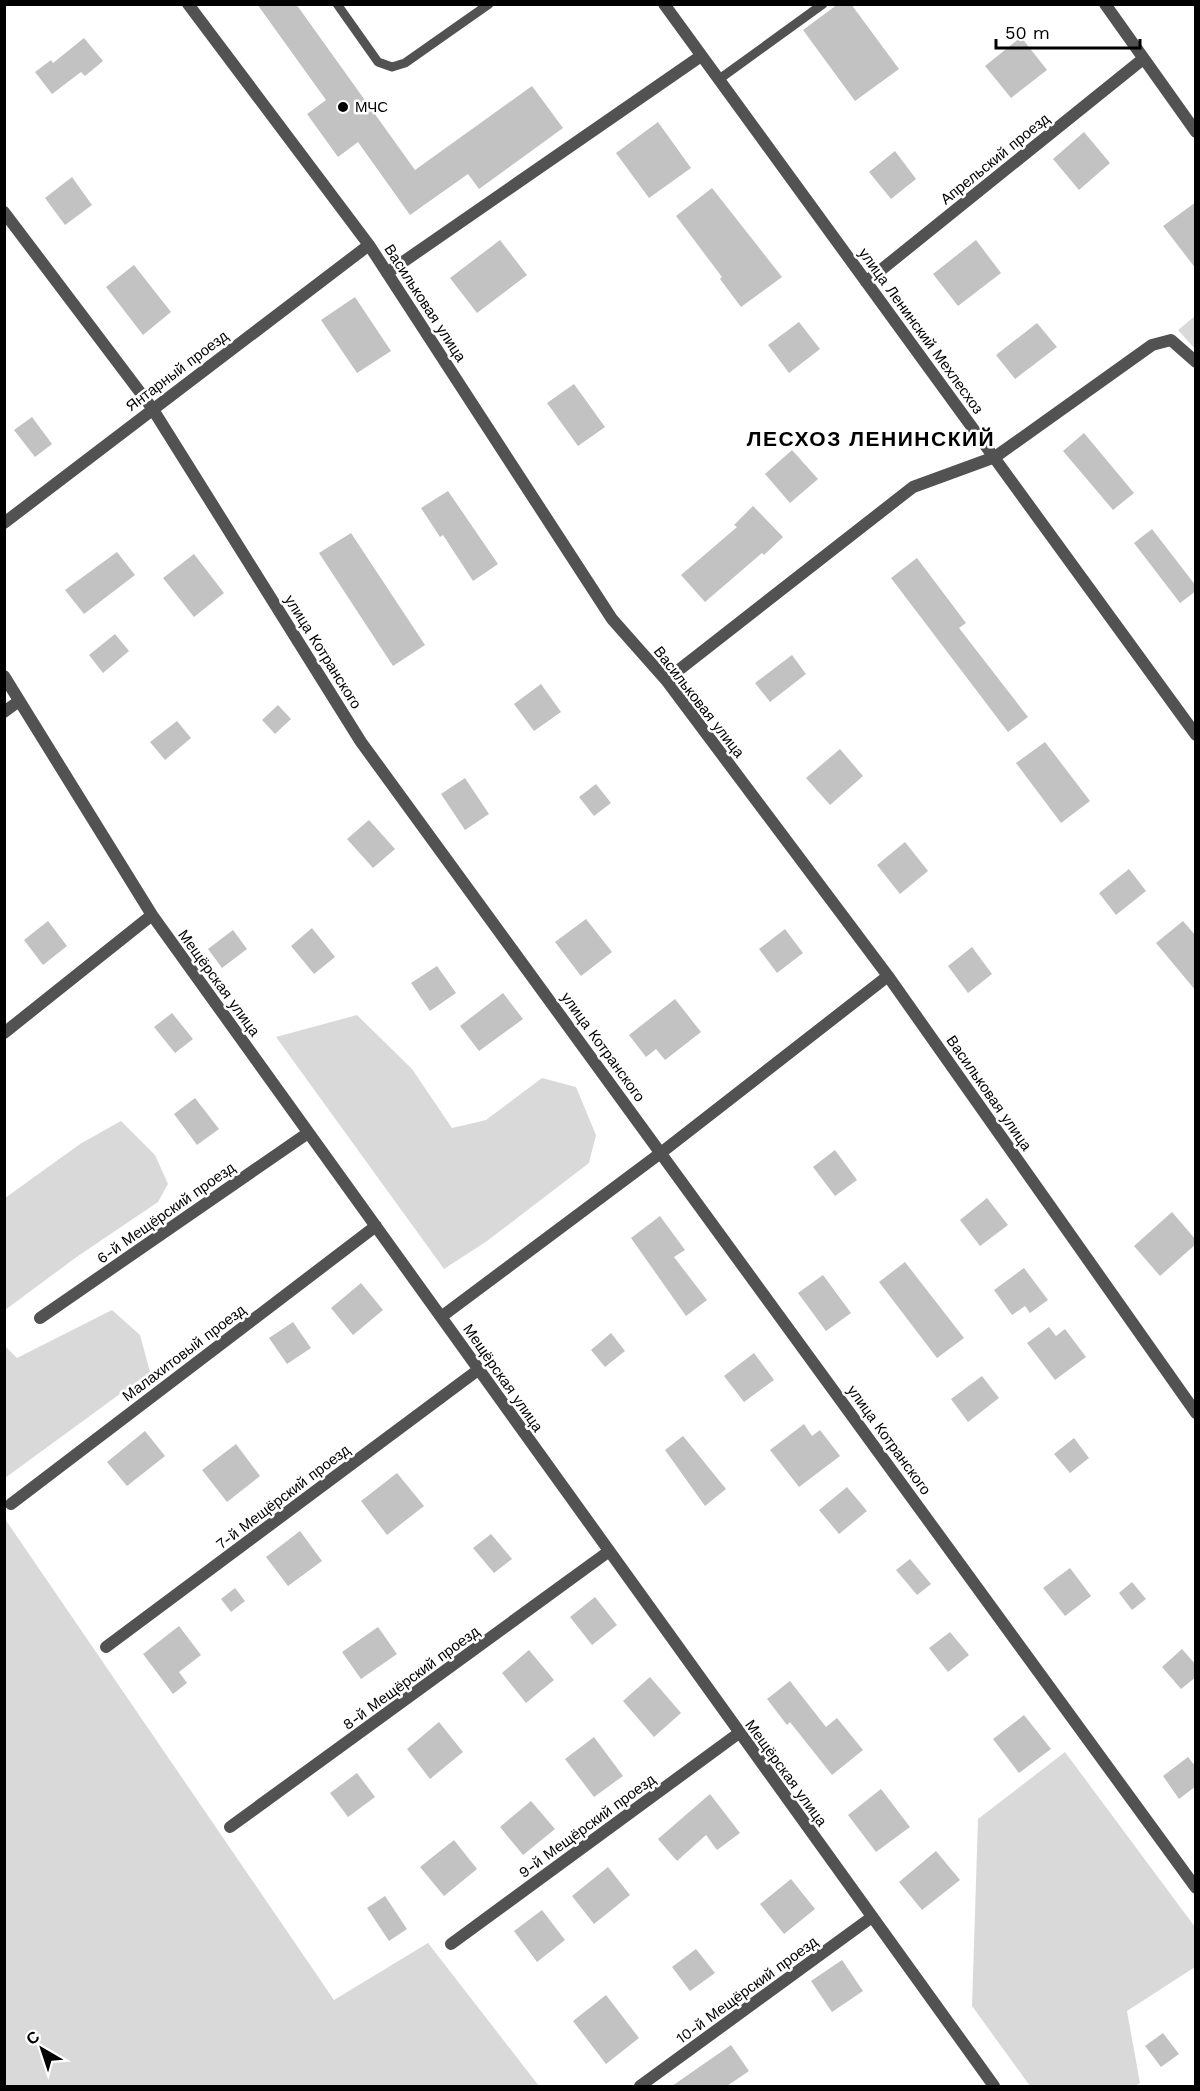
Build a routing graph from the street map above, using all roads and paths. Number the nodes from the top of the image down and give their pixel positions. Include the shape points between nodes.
1 (188, 4) edge
2 (337, 4) edge
3 (664, 4) edge
4 (823, 4) edge
5 (1105, 4) edge
6 (485, 6) edge
7 (701, 56) junction
8 (1143, 59) junction
9 (718, 80) junction
10 (1196, 132) edge
11 (4, 212) edge
12 (369, 245) junction
13 (387, 273) junction
14 (866, 282) junction
15 (1196, 362) edge
16 (152, 408) junction
17 (995, 457) junction
18 (4, 524) edge
19 (4, 676) edge
20 (666, 680) junction
21 (19, 700) junction
22 (4, 712) edge
23 (1196, 735) edge
24 (152, 915) junction
25 (888, 976) junction
26 (4, 1032) edge
27 (308, 1133) junction
28 (662, 1152) junction
29 (376, 1226) junction
30 (441, 1317) junction
31 (40, 1318) dead end
32 (478, 1370) junction
33 (1196, 1413) edge
34 (11, 1504) dead end
35 (608, 1552) junction
36 (106, 1647) dead end
37 (740, 1733) junction
38 (230, 1827) dead end
39 (1196, 1888) edge
40 (872, 1917) junction
41 (452, 1944) dead end
42 (640, 2086) edge
43 (994, 2086) edge

1 - 12 street, Васильковая улица
2 - 6 lane via 378,62 392,67 405,63
3 - 7 street, улица Ленинский Мехлесхоз
4 - 9 lane
5 - 8 street
7 - 9 street, улица Ленинский Мехлесхоз
7 - 13 street
8 - 10 street
8 - 14 street, Апрельский проезд
9 - 14 street, улица Ленинский Мехлесхоз
11 - 16 street, улица Котранского
12 - 13 street, Васильковая улица
12 - 16 street, Янтарный проезд
13 - 20 street, Васильковая улица via 612,619
14 - 17 street, улица Ленинский Мехлесхоз
15 - 17 street via 1171,340 1152,345
16 - 18 street, Янтарный проезд
16 - 28 street, улица Котранского via 361,742
17 - 20 street via 913,487
17 - 23 street, улица Ленинский Мехлесхоз
19 - 21 street, Мещёрская улица
20 - 25 street, Васильковая улица
21 - 22 street
21 - 24 street, Мещёрская улица
24 - 26 street
24 - 27 street, Мещёрская улица
25 - 28 street
25 - 33 street, Васильковая улица
27 - 29 street, Мещёрская улица
27 - 31 street, 6-й Мещёрский проезд
28 - 30 street
28 - 39 street, улица Котранского
29 - 30 street, Мещёрская улица
29 - 34 street, Малахитовый проезд
30 - 32 street, Мещёрская улица
32 - 35 street, Мещёрская улица
32 - 36 street, 7-й Мещёрский проезд
35 - 37 street, Мещёрская улица
35 - 38 street, 8-й Мещёрский проезд
37 - 40 street, Мещёрская улица
37 - 41 street, 9-й Мещёрский проезд
40 - 42 street, 10-й Мещёрский проезд
40 - 43 street, Мещёрская улица

